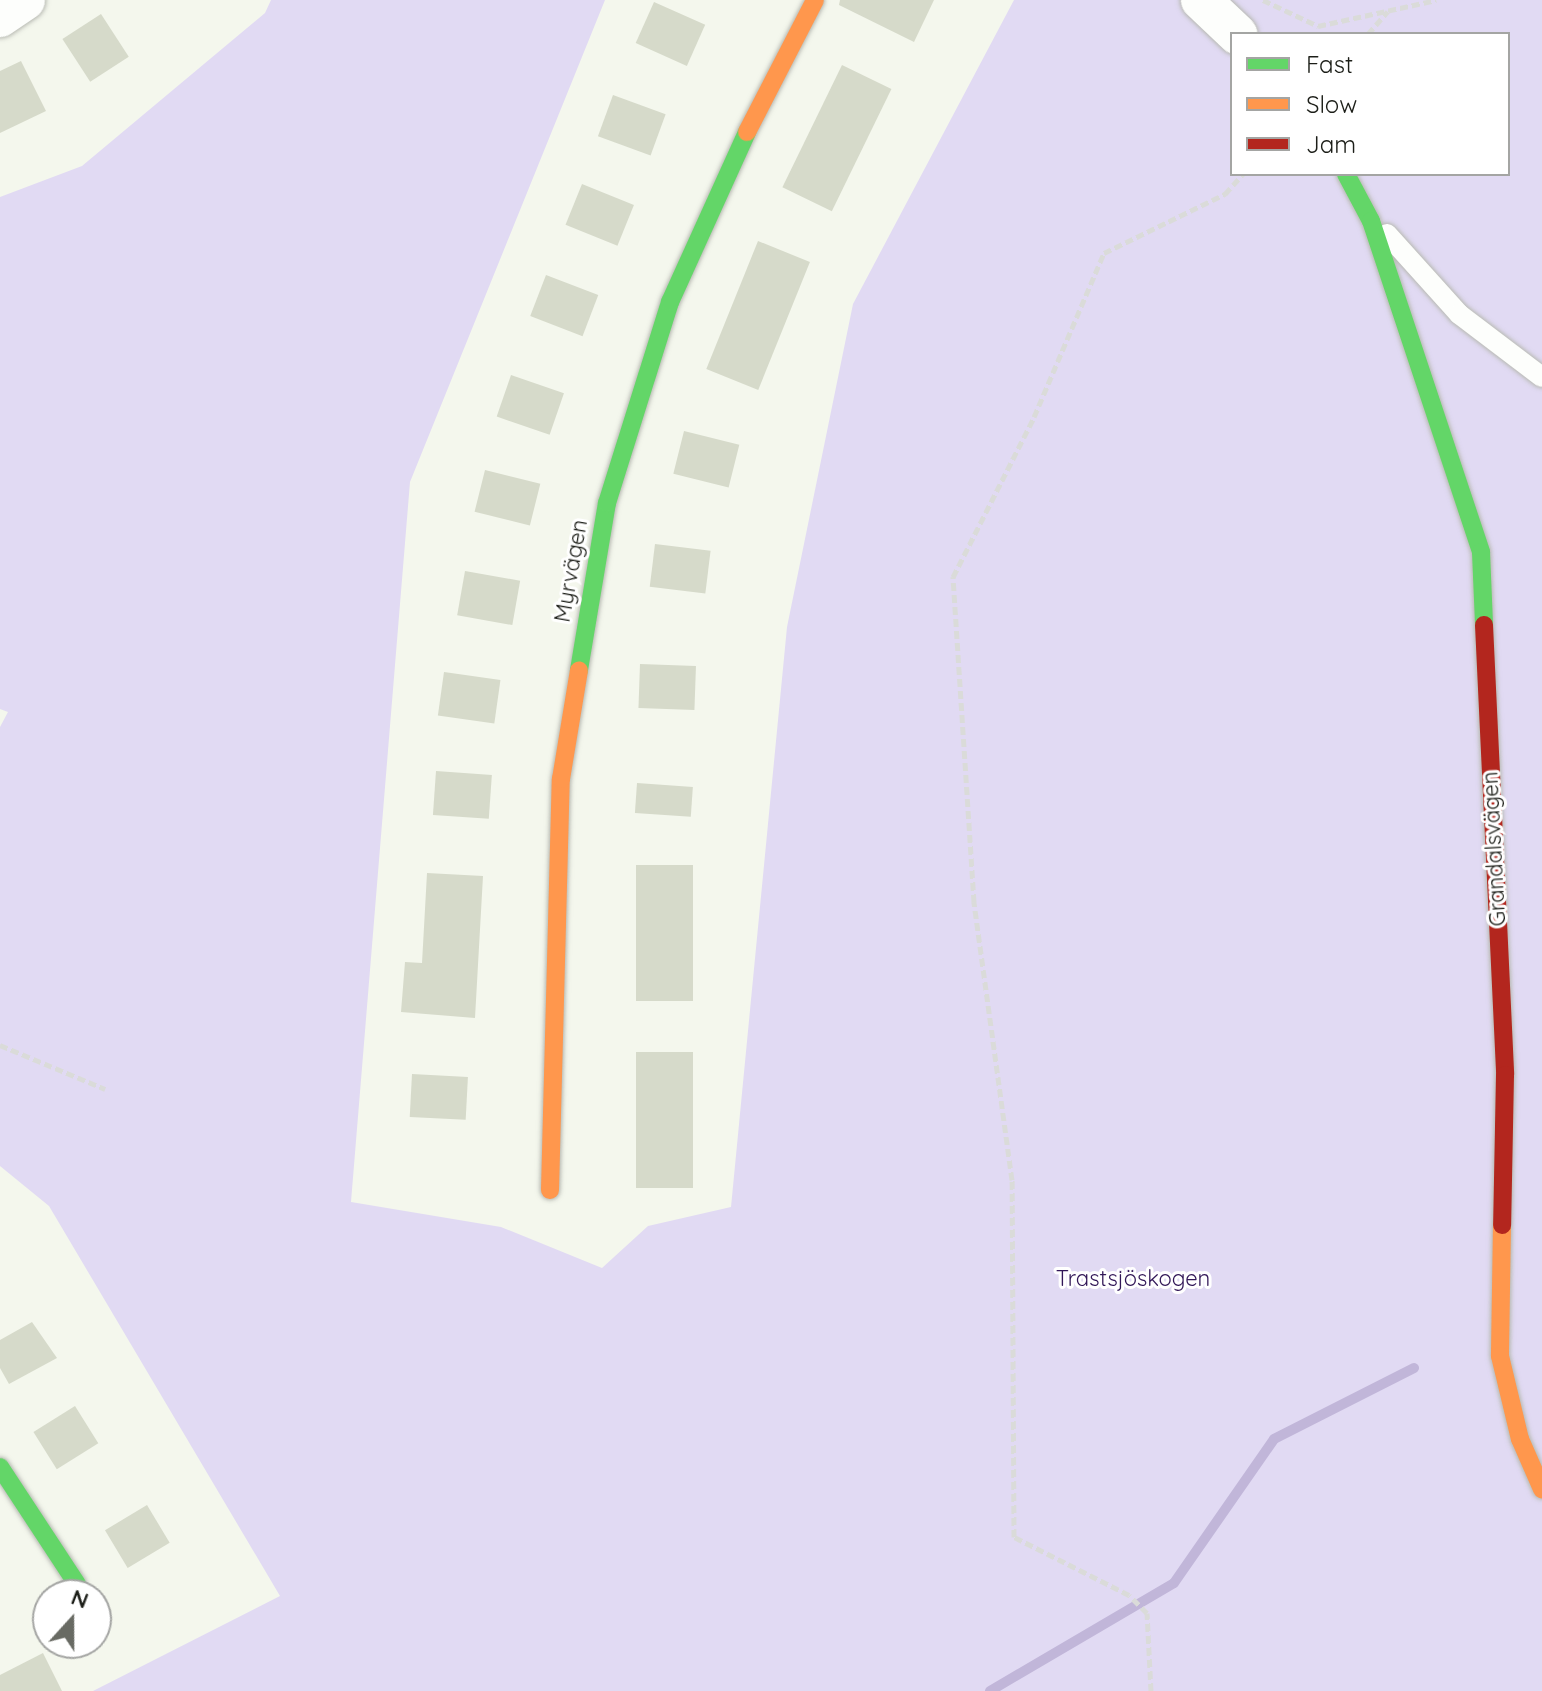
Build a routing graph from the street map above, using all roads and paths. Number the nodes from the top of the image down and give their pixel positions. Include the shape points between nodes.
1 (25, 0) edge
2 (815, 0) edge
3 (1201, 0) edge
4 (1263, 0) edge
5 (1436, 0) edge
6 (1389, 11) junction
7 (0, 17) edge
8 (1235, 32) edge
9 (1370, 32) edge
10 (1241, 176) edge
11 (1347, 176) edge
12 (1371, 221) junction
13 (1542, 377) edge
14 (0, 1045) edge
15 (105, 1089) dead end
16 (550, 1190) dead end
17 (0, 1467) edge
18 (1542, 1489) edge
19 (73, 1579) edge
20 (1151, 1691) edge

1 - 7 street
2 - 16 street, Myrvägen via 730,165 670,302 607,503 561,779
3 - 8 street
4 - 6 path via 1318,26
5 - 6 path
6 - 9 path
10 - 20 path via 1225,194 1104,253 1034,417 953,577 974,902 1012,1180 1014,1537 1129,1595 1147,1613
11 - 12 street, Grandalsvägen
12 - 13 lane, Grandalsvägen via 1459,314
12 - 18 street, Grandalsvägen via 1481,552 1505,1075 1500,1356 1520,1439
14 - 15 path
17 - 19 street via 26,1515

